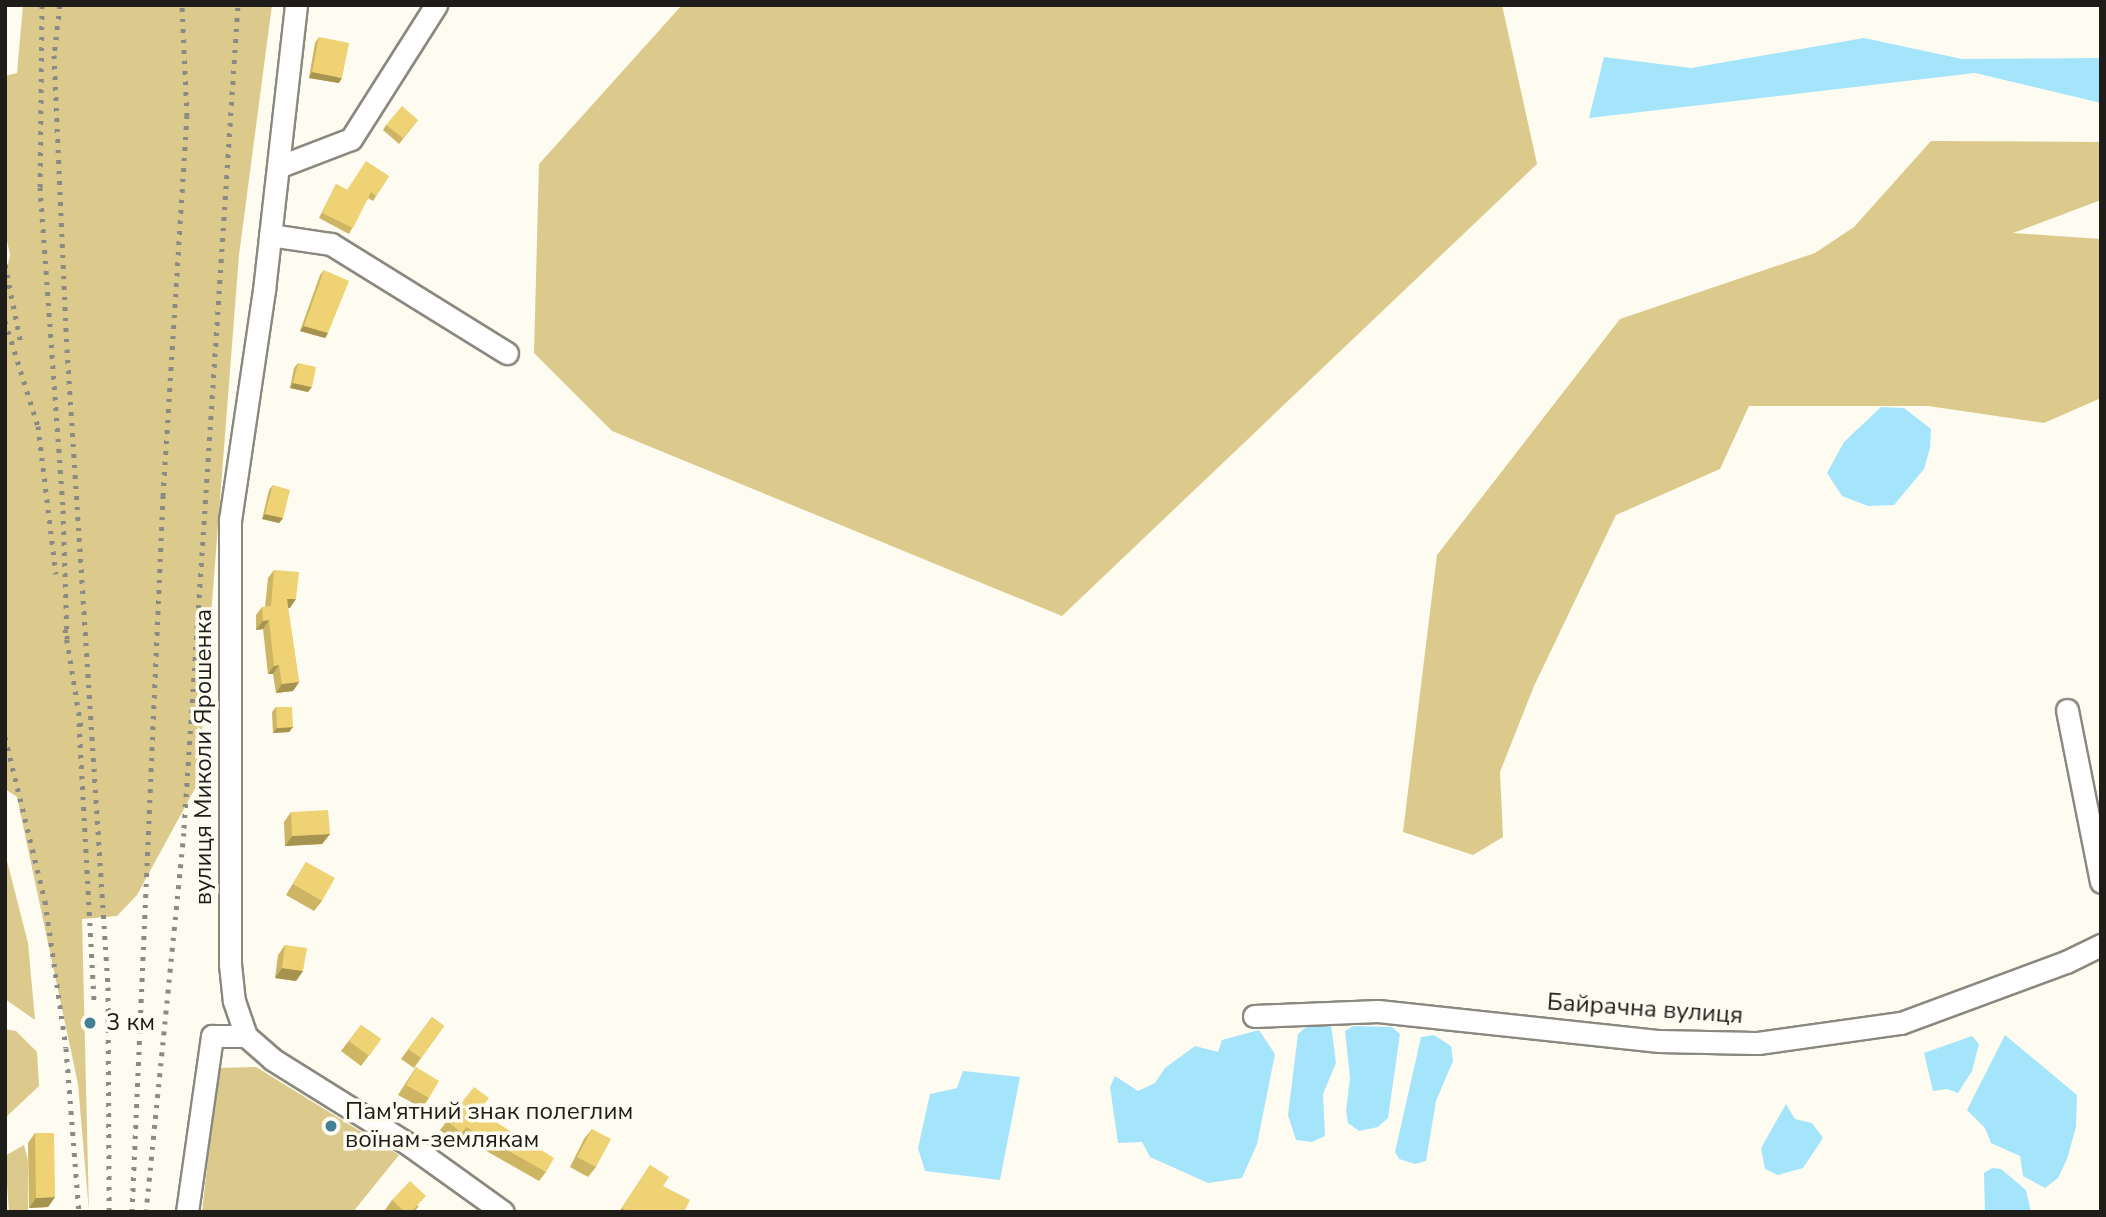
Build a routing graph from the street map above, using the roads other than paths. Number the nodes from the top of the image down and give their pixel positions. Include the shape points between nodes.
1 (296, 5) edge
2 (436, 5) edge
3 (278, 167) junction
4 (270, 235) junction
5 (507, 354) dead end
6 (2067, 710) dead end
7 (2101, 882) edge
8 (2101, 945) edge
9 (1254, 1016) dead end
10 (246, 1036) junction
11 (187, 1212) edge
12 (503, 1212) edge

1 - 3 street, вулиця Миколи Ярошенка
2 - 3 street via 351,139
3 - 4 street, вулиця Миколи Ярошенка
4 - 5 street via 331,244
4 - 10 street, вулиця Миколи Ярошенка via 230,519 230,964 237,1017
6 - 7 street
8 - 9 street, Байрачна вулиця via 1900,1023 1758,1043 1659,1041 1378,1011
10 - 11 street via 212,1037
10 - 12 street via 272,1059 411,1146

